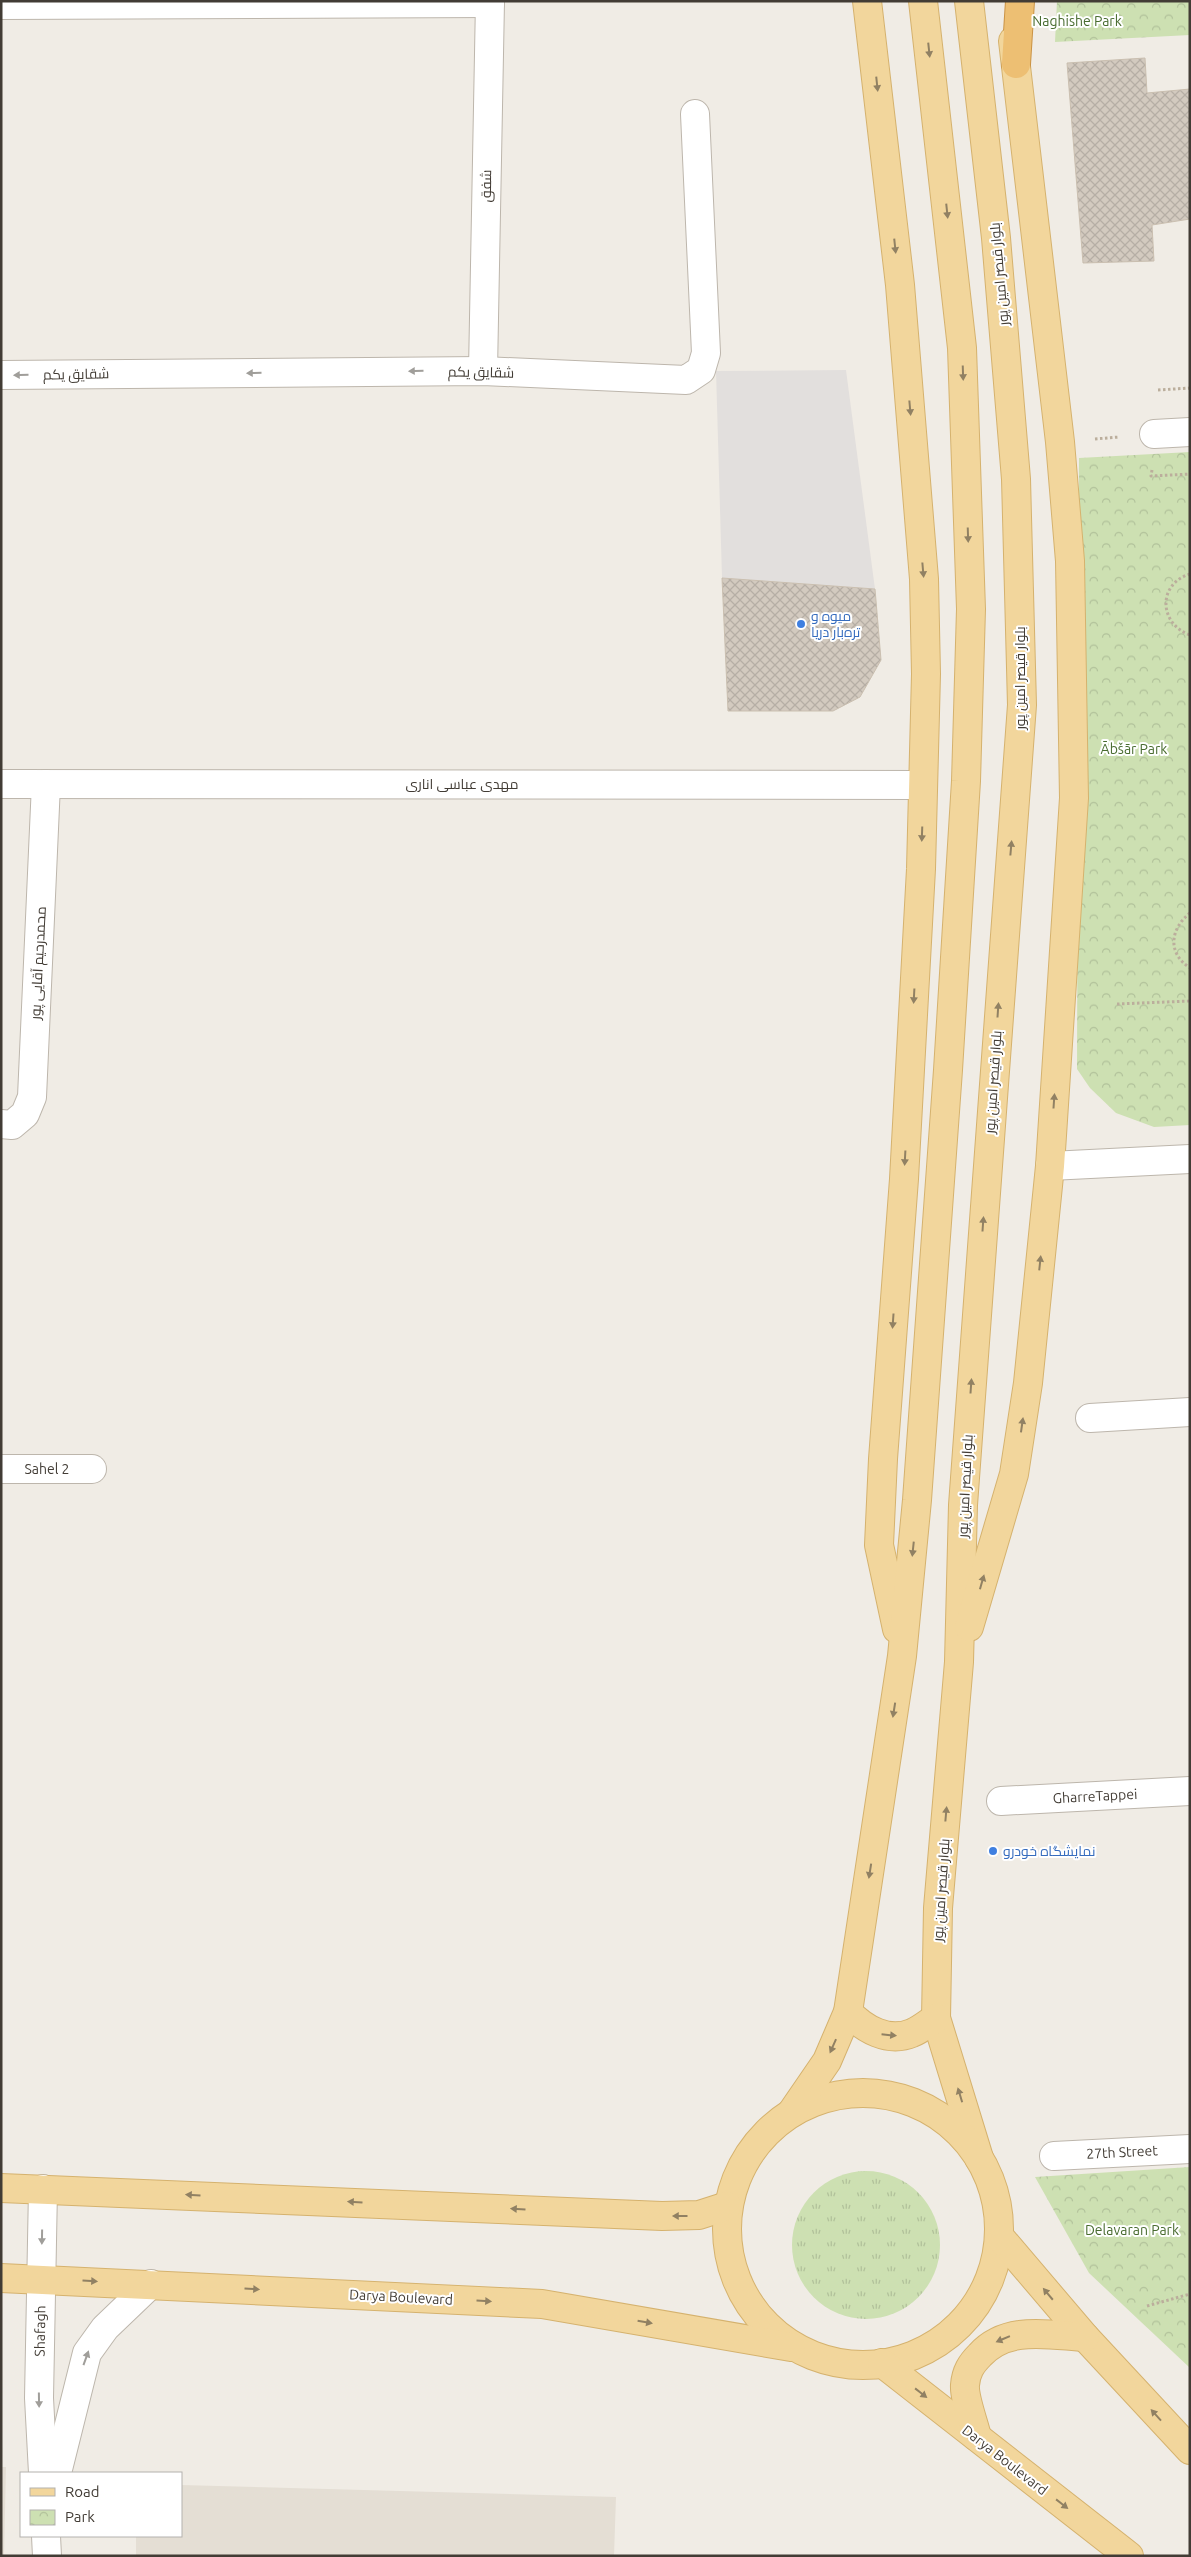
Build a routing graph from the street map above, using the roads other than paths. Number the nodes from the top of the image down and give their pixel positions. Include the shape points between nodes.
1 (867, 1) edge
2 (923, 1) edge
3 (969, 1) edge
4 (1008, 1) edge
5 (1020, 1) edge
6 (490, 2) edge
7 (1, 5) edge
8 (1016, 64) junction
9 (695, 114) dead end
10 (482, 370) junction
11 (1, 375) edge
12 (1190, 432) edge
13 (1154, 434) road end
14 (1, 784) edge
15 (46, 784) junction
16 (923, 785) junction
17 (1, 1124) edge
18 (1190, 1159) edge
19 (1050, 1166) junction
20 (1190, 1412) edge
21 (1090, 1418) dead end
22 (92, 1468) dead end
23 (1, 1469) edge
24 (902, 1656) junction
25 (959, 1662) junction
26 (1190, 1791) edge
27 (1001, 1801) dead end
28 (848, 2012) junction
29 (936, 2018) junction
30 (792, 2112) junction
31 (1190, 2149) edge
32 (1054, 2156) dead end
33 (979, 2158) junction
34 (1, 2188) edge
35 (43, 2188) junction
36 (727, 2206) junction
37 (999, 2236) junction
38 (1, 2278) edge
39 (41, 2279) junction
40 (152, 2284) junction
41 (1085, 2337) junction
42 (798, 2348) junction
43 (882, 2363) junction
44 (977, 2437) junction
45 (1190, 2450) edge
46 (43, 2472) edge
47 (57, 2472) edge
48 (46, 2537) edge
49 (47, 2556) edge
50 (1128, 2556) edge

1 -> 16 main road via 900,285 924,579
2 -> 24 main road via 962,348 971,609 966,781 949,1060 918,1500
25 -> 3 main road, بلوار قیصر امین پور via 963,1495 1022,705 1016,479 996,238
4 - 8 main road
5 - 8 highway
6 - 7 street
6 - 10 street, شفق
19 -> 8 main road via 1074,798 1070,561 1060,442
9 - 10 street, شقایق یکم via 706,353 701,370 686,380
10 -> 11 street, شقایق یکم
12 - 13 street
14 - 15 street, مهدی عباسی اناری
15 - 16 street, مهدی عباسی اناری
15 - 17 street, محمدرحیم آقایی پور via 32,1097 25,1114 12,1125
16 -> 24 main road via 904,1179 879,1545
18 - 19 street
25 -> 19 main road via 1014,1474 1028,1382
20 - 21 street
22 - 23 street, Sahel 2
24 -> 28 main road
29 -> 25 main road, بلوار قیصر امین پور via 938,1908
26 - 27 street, GharreTappei
28 -> 29 main road via 874,2032 892,2036 912,2034
28 -> 30 main road via 827,2061
33 -> 29 main road, بلوار قیصر امین پور
30 - 33 main road via 832,2096 876,2093 917,2103 942,2117
30 - 36 main road via 762,2136 752,2149 739,2169
31 - 32 street, 27th Street
33 - 37 main road via 995,2196
34 - 35 main road
36 -> 35 main road via 700,2216 662,2216
35 -> 39 street, Shafagh
36 - 42 main road via 727,2245 739,2286 763,2322
41 -> 37 main road
37 - 43 main road via 993,2279 974,2308 941,2339 917,2353
38 - 39 main road, Darya Boulevard
39 -> 40 main road, Darya Boulevard
39 -> 46 street, Shafagh via 39,2398
40 -> 42 main road, Darya Boulevard via 542,2304
47 -> 40 street via 87,2353 105,2328
41 -> 44 main road via 1021,2334 1002,2338 983,2351 969,2366 964,2386
45 -> 41 main road
42 - 43 main road via 839,2363
43 -> 44 main road, Darya Boulevard
44 -> 50 main road, Darya Boulevard
48 - 49 street

